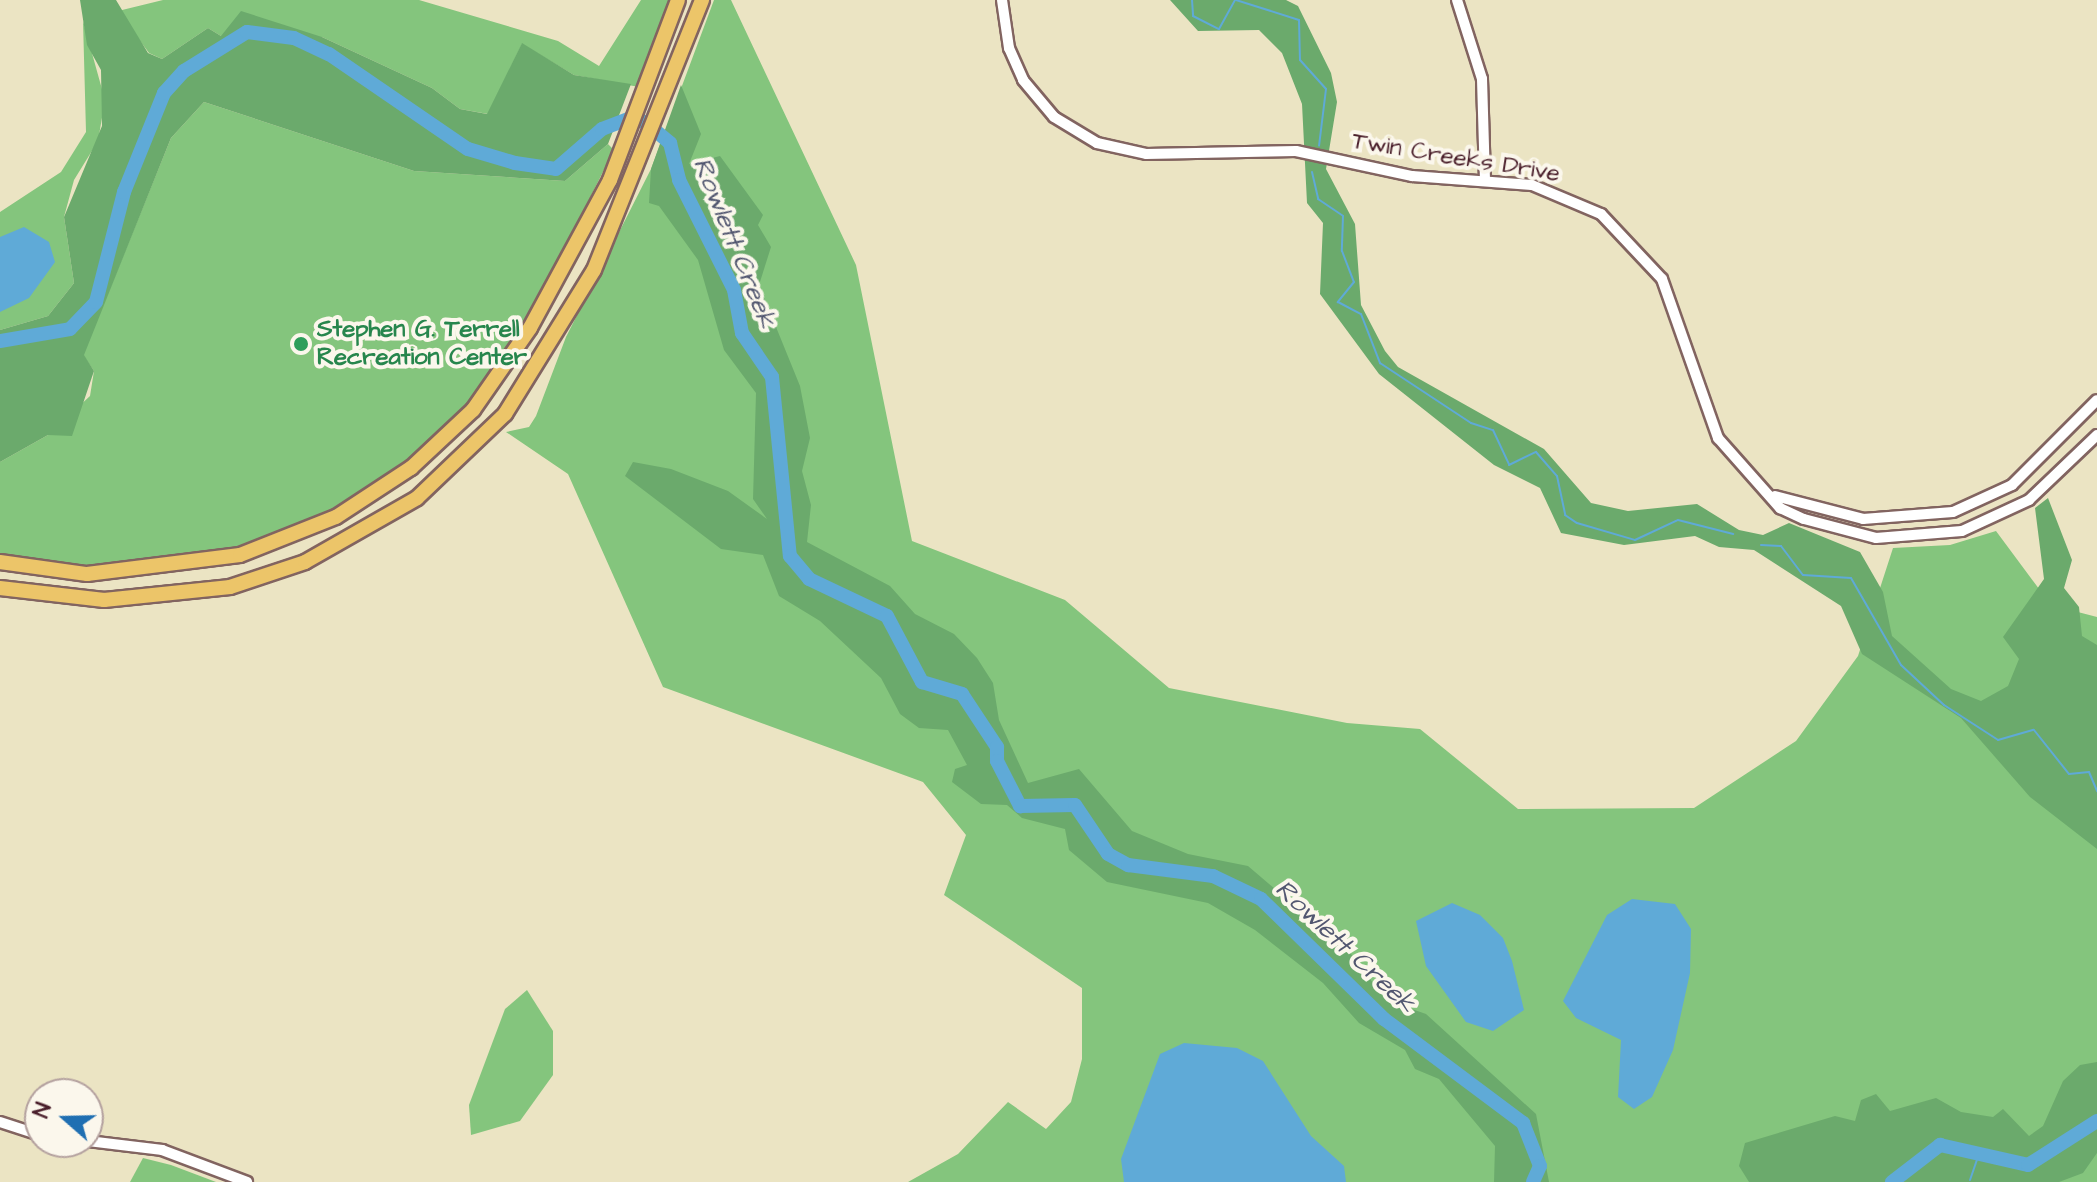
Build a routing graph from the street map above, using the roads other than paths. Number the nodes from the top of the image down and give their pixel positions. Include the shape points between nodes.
1 (678, 0) edge
2 (702, 0) edge
3 (1002, 0) edge
4 (1457, 0) edge
5 (1485, 181) junction
6 (2097, 400) edge
7 (466, 417) junction
8 (2097, 435) edge
9 (484, 437) junction
10 (1775, 496) junction
11 (268, 546) junction
12 (0, 562) edge
13 (277, 574) junction
14 (0, 588) edge
15 (0, 1122) edge
16 (24, 1130) edge
17 (104, 1143) edge
18 (247, 1182) edge

1 - 7 main road via 619,159 525,338
2 - 9 main road via 641,166 594,270 521,392
3 - 5 street, Twin Creeks Drive via 1009,48 1023,80 1054,117 1097,143 1146,154 1282,150 1412,176
4 - 5 street via 1482,79
5 - 10 street, Twin Creeks Drive via 1579,200 1639,246 1676,308 1712,428 1747,474
6 - 10 street, Twin Creeks Drive via 2021,478 1963,509 1863,519
7 - 9 main road
7 - 11 main road via 374,495
8 - 10 street, Twin Creeks Drive via 2029,500 1951,533 1851,534 1780,508
9 - 13 main road via 378,524
11 - 12 main road via 130,572
11 - 13 main road
13 - 14 main road via 209,592 125,600
15 - 16 street
17 - 18 street via 162,1150

